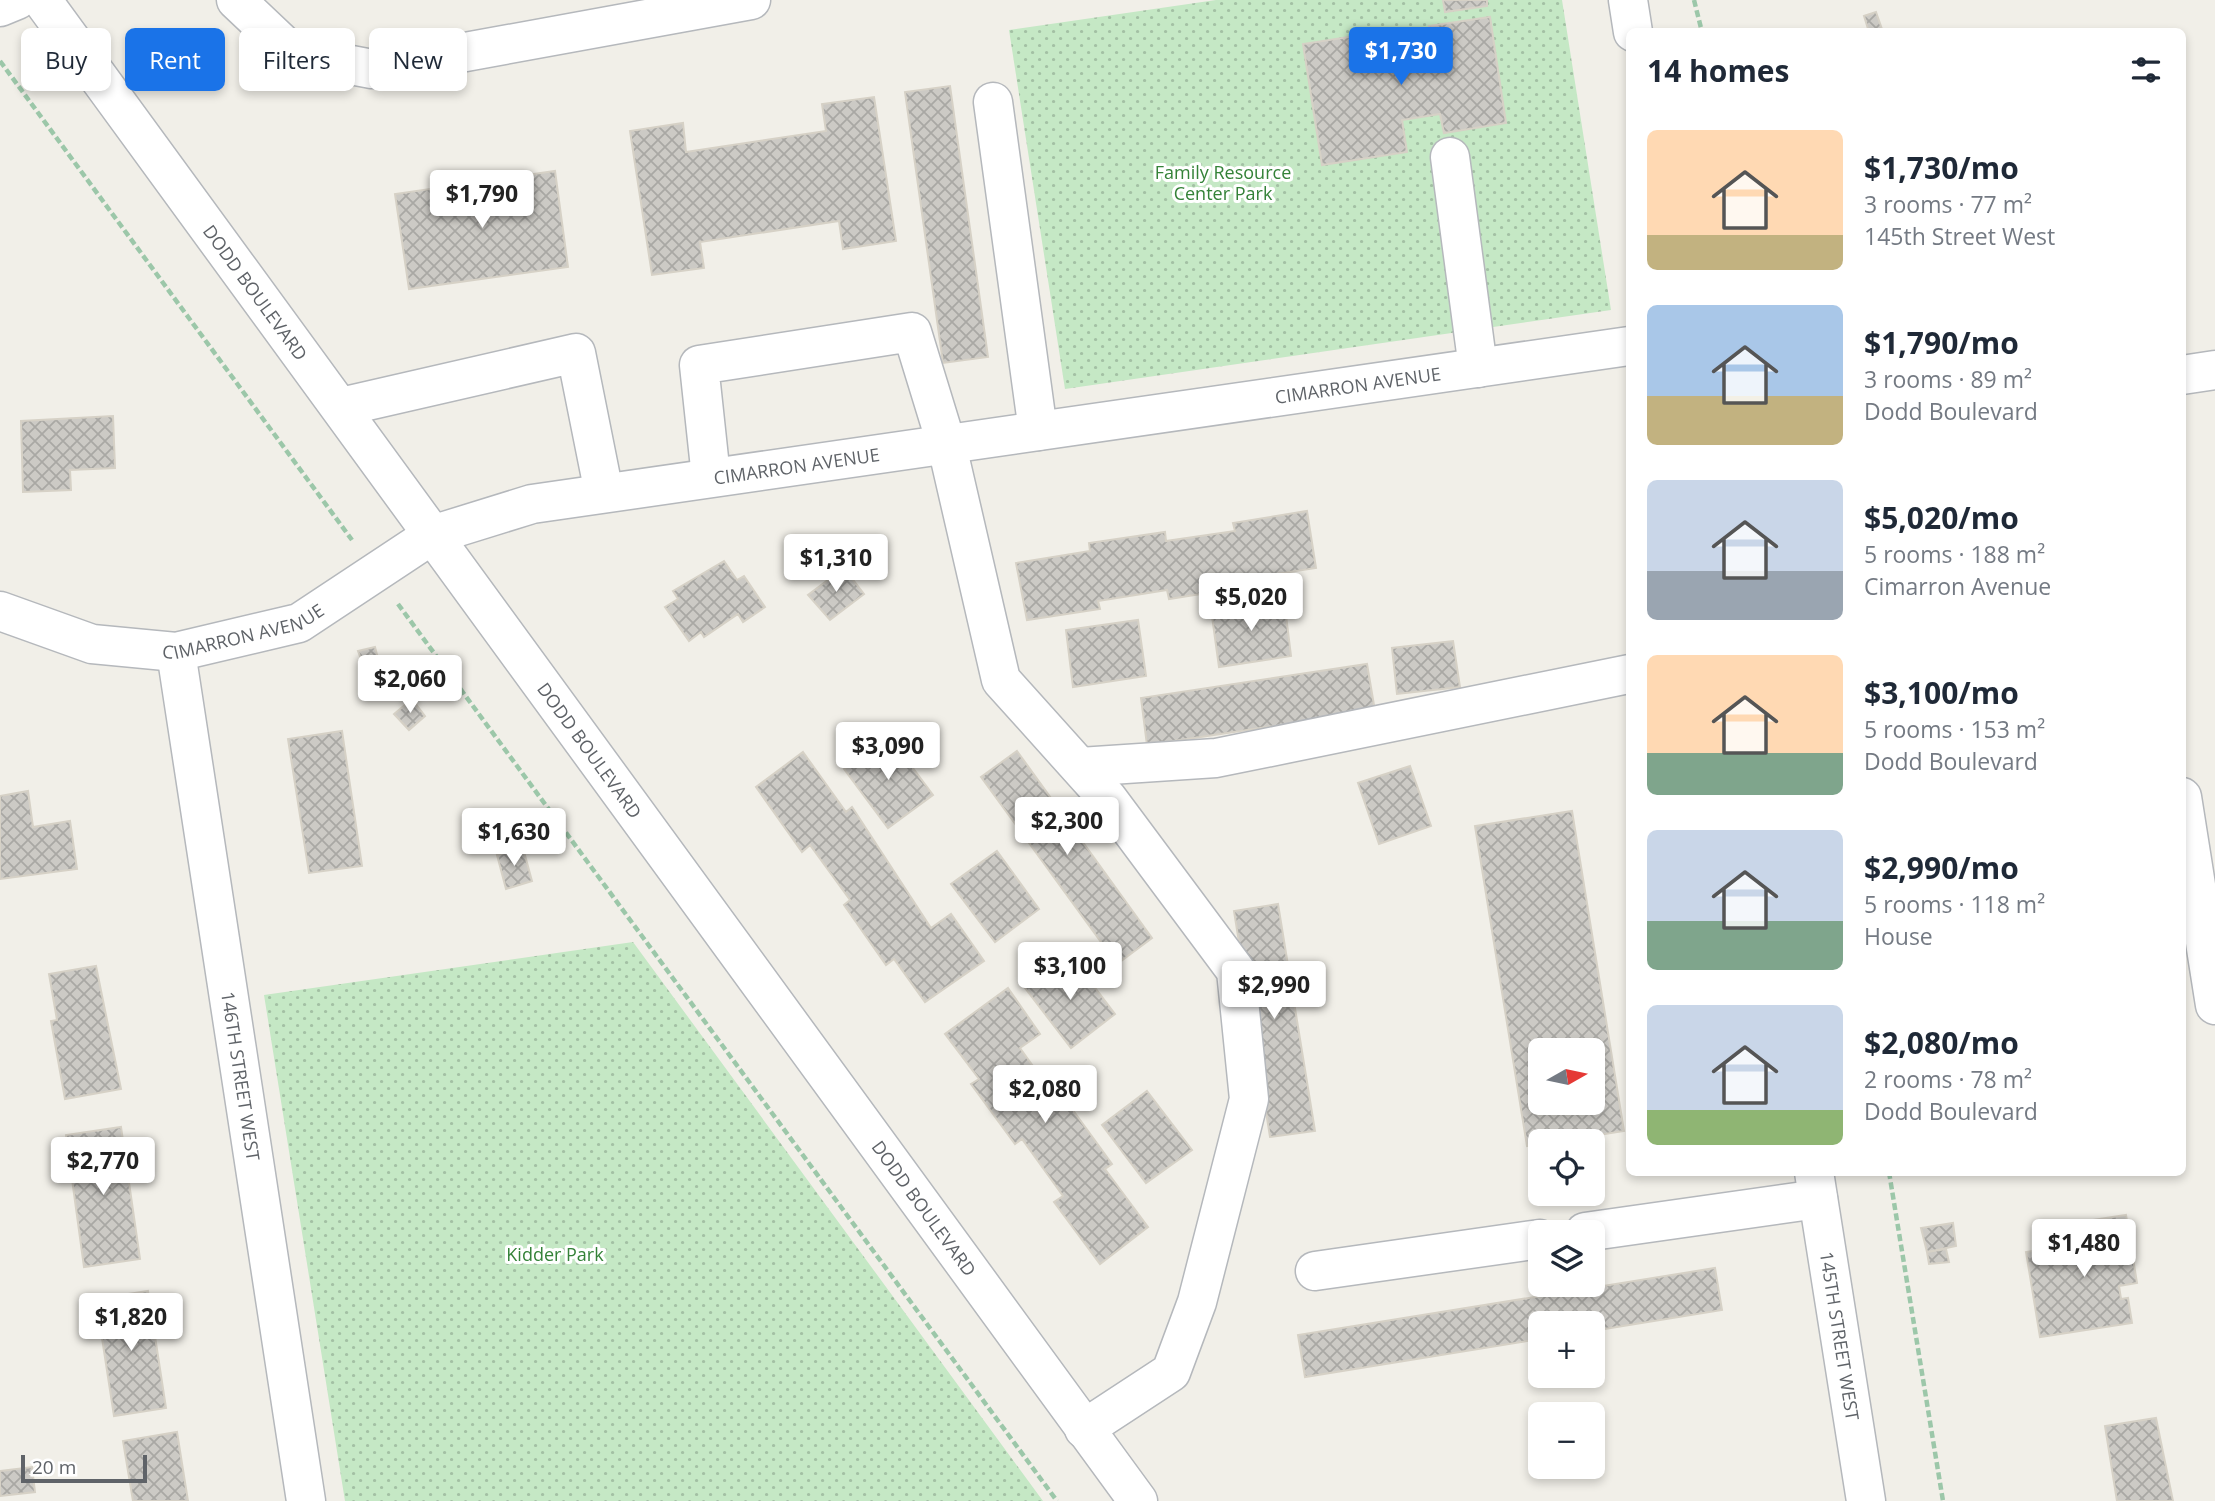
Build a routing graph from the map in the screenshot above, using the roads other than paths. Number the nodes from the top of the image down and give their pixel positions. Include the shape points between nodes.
1 (17, 0) edge
2 (42, 0) edge
3 (236, 0) edge
4 (751, 0) edge
5 (1628, 0) edge
6 (0, 7) edge
7 (601, 14) edge
8 (1632, 28) edge
9 (993, 103) dead end
10 (1450, 157) dead end
11 (1626, 346) edge
12 (1478, 368) junction
13 (2215, 370) edge
14 (2186, 374) edge
15 (341, 407) junction
16 (1038, 431) junction
17 (947, 446) junction
18 (711, 477) junction
19 (604, 493) junction
20 (432, 535) junction
21 (0, 611) edge
22 (176, 652) junction
23 (1626, 675) edge
24 (1080, 767) junction
25 (2186, 822) edge
26 (2215, 1005) edge
27 (1816, 1186) edge
28 (1605, 1228) edge
29 (1528, 1240) edge
30 (1315, 1271) dead end
31 (1084, 1429) junction
32 (306, 1501) edge
33 (1138, 1501) edge
34 (1866, 1501) edge

1 - 6 street
2 - 15 street, DODD BOULEVARD
3 - 7 street via 293,54 372,69
4 - 7 street
5 - 8 street
9 - 16 street
10 - 12 street
11 - 12 street, CIMARRON AVENUE
12 - 16 street, CIMARRON AVENUE
13 - 14 street
15 - 19 street via 576,353
15 - 20 street, DODD BOULEVARD
16 - 17 street, CIMARRON AVENUE
17 - 18 street, CIMARRON AVENUE
17 - 18 street via 912,332 699,365
17 - 24 street via 1001,680
18 - 19 street, CIMARRON AVENUE
19 - 20 street, CIMARRON AVENUE via 532,504
20 - 22 street, CIMARRON AVENUE via 299,623
20 - 31 street, DODD BOULEVARD
21 - 22 street, CIMARRON AVENUE via 92,644
22 - 32 street, 146TH STREET WEST
23 - 24 street via 1216,758
24 - 31 street via 1236,971 1249,1100 1197,1302 1171,1372
25 - 26 street
27 - 28 street
27 - 34 street, 145TH STREET WEST
29 - 30 street
31 - 33 street, DODD BOULEVARD

